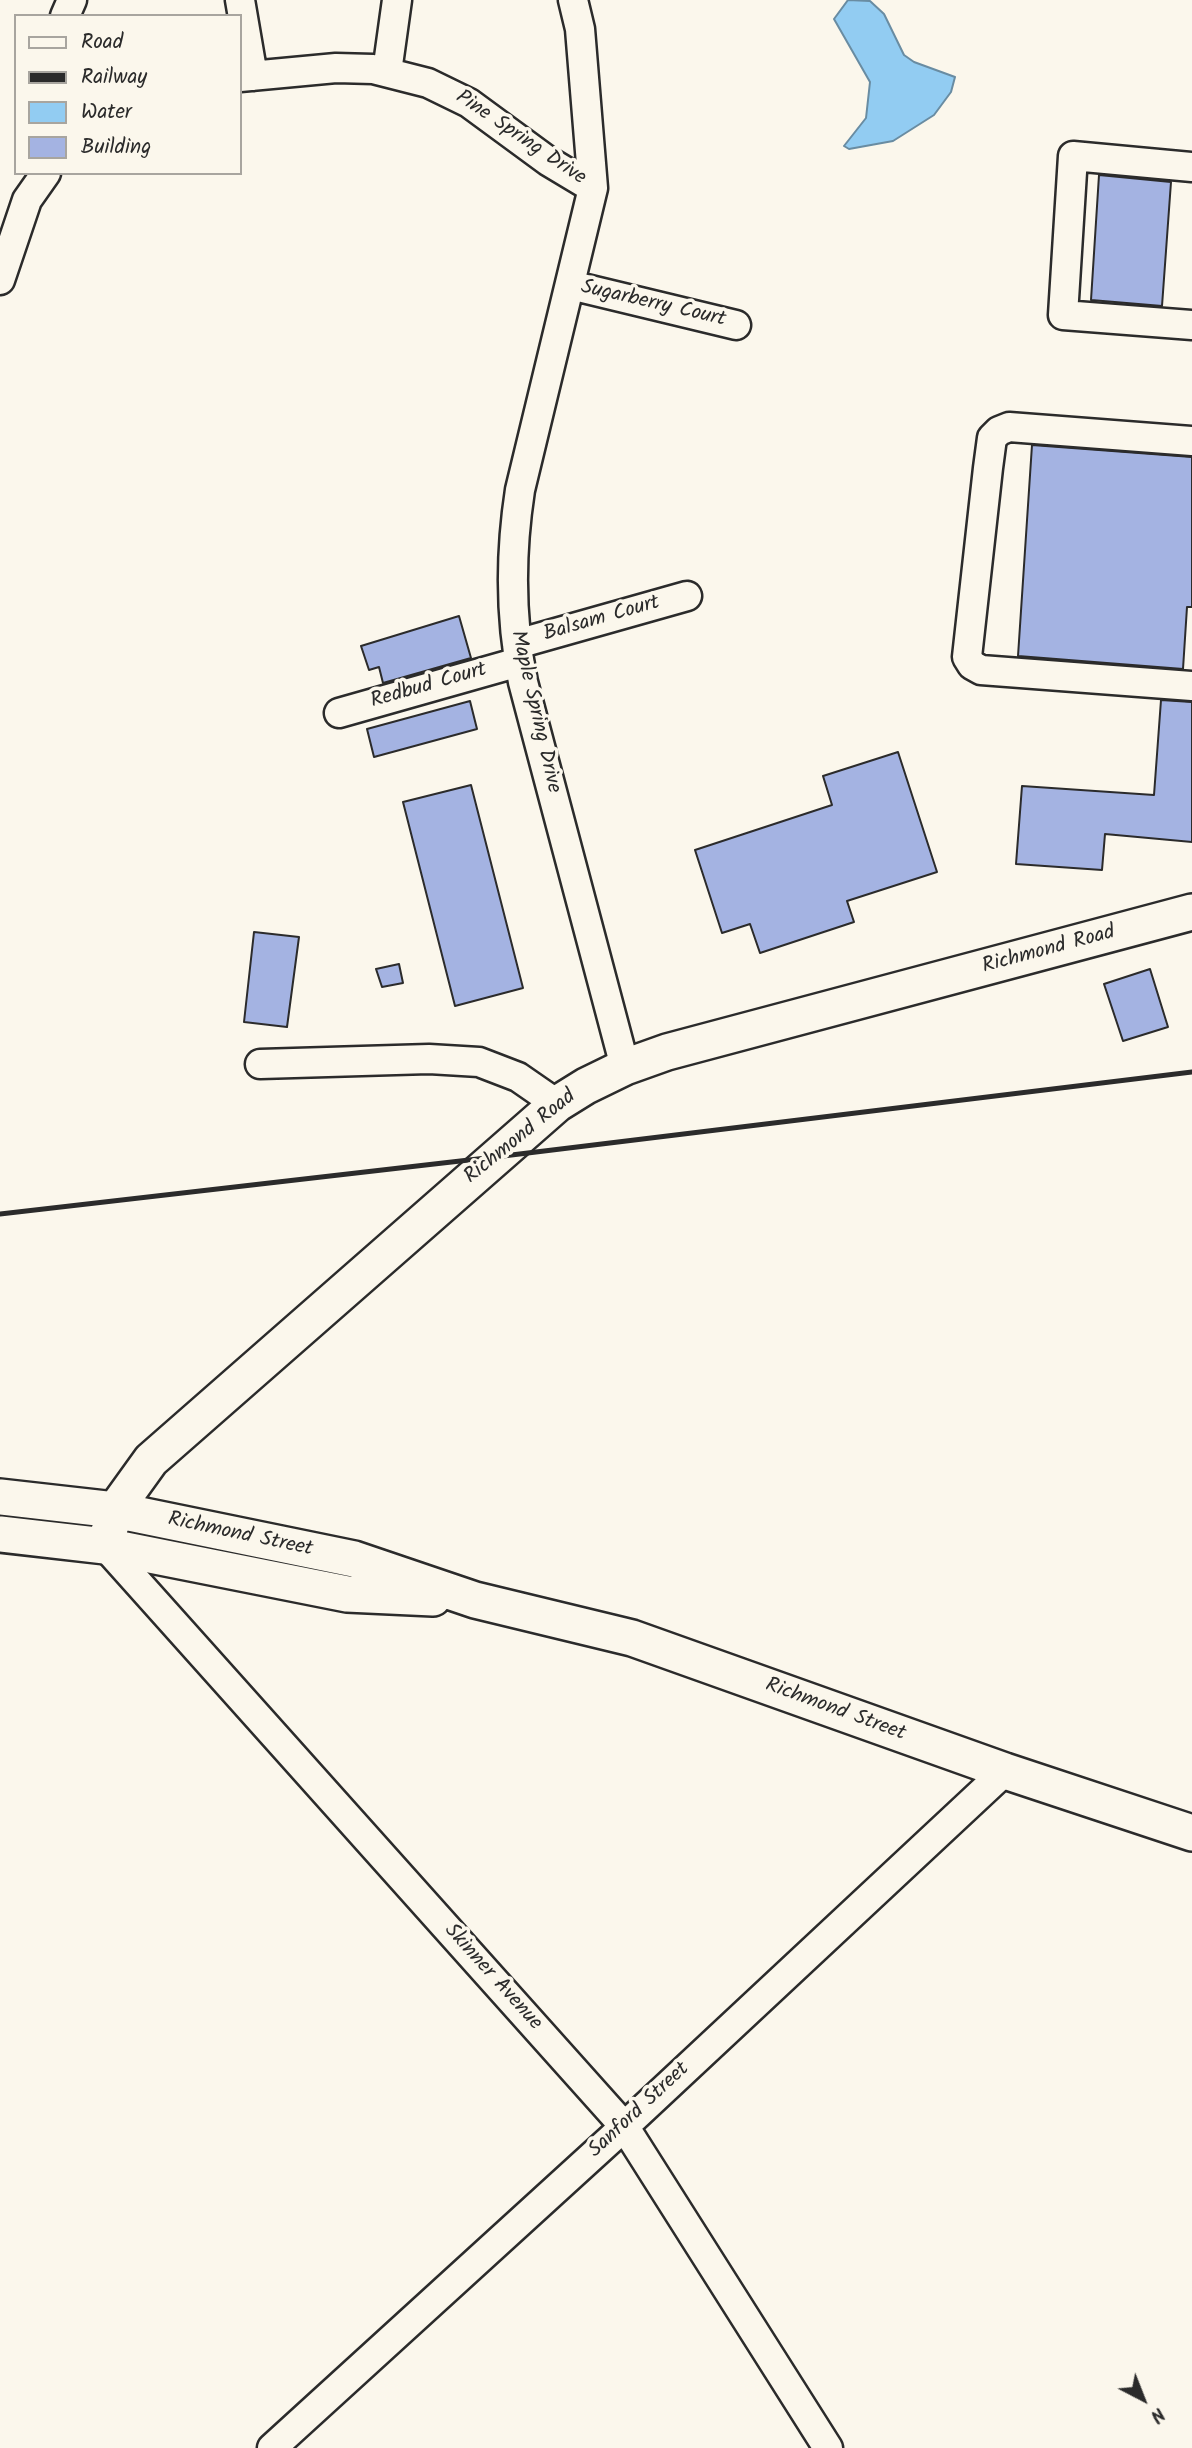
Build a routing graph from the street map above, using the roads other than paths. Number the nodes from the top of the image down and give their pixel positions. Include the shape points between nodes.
1 (397, 0) edge
2 (573, 0) edge
3 (242, 25) edge
4 (387, 72) junction
5 (246, 76) edge
6 (1192, 167) edge
7 (45, 175) edge
8 (593, 188) junction
9 (0, 280) edge
10 (570, 285) junction
11 (736, 324) dead end
12 (1192, 325) edge
13 (1192, 441) edge
14 (687, 596) dead end
15 (518, 653) junction
16 (1192, 685) edge
17 (339, 713) dead end
18 (1192, 912) edge
19 (260, 1064) dead end
20 (625, 1067) junction
21 (557, 1104) junction
22 (0, 1497) edge
23 (115, 1510) junction
24 (0, 1534) edge
25 (105, 1546) junction
26 (475, 1600) junction
27 (1004, 1771) junction
28 (1192, 1833) edge
29 (624, 2126) junction
30 (272, 2448) edge
31 (828, 2448) edge

1 - 4 street
2 - 8 street, Maple Spring Drive via 580,29
3 - 5 street
4 - 5 street, Pine Spring Drive via 336,68
4 - 8 street, Pine Spring Drive via 428,83 469,103
6 - 12 street via 1073,156 1063,315
7 - 9 street via 26,200
8 - 10 street, Maple Spring Drive
10 - 11 street, Sugarberry Court
10 - 15 street, Maple Spring Drive via 516,517 512,573
13 - 16 street via 1056,429 1009,427 999,431 992,438 989,458 967,657 981,670
14 - 15 street, Balsam Court
15 - 17 street, Redbud Court
15 - 20 street, Maple Spring Drive
18 - 20 main road, Richmond Road
19 - 21 street via 480,1062 518,1076
20 - 21 main road, Richmond Road
21 - 23 main road, Richmond Road via 151,1460
22 - 23 main road, Richmond Street
23 - 25 main road, Richmond Road
23 - 26 main road, Richmond Street via 354,1559
24 - 25 main road, Richmond Street
25 - 26 main road, Richmond Street via 347,1594
25 - 29 street, Skinner Avenue
26 - 27 main road, Richmond Street via 632,1638
27 - 28 main road, Richmond Street
27 - 29 street, Sanford Street
29 - 30 street, Sanford Street
29 - 31 street, Skinner Avenue

